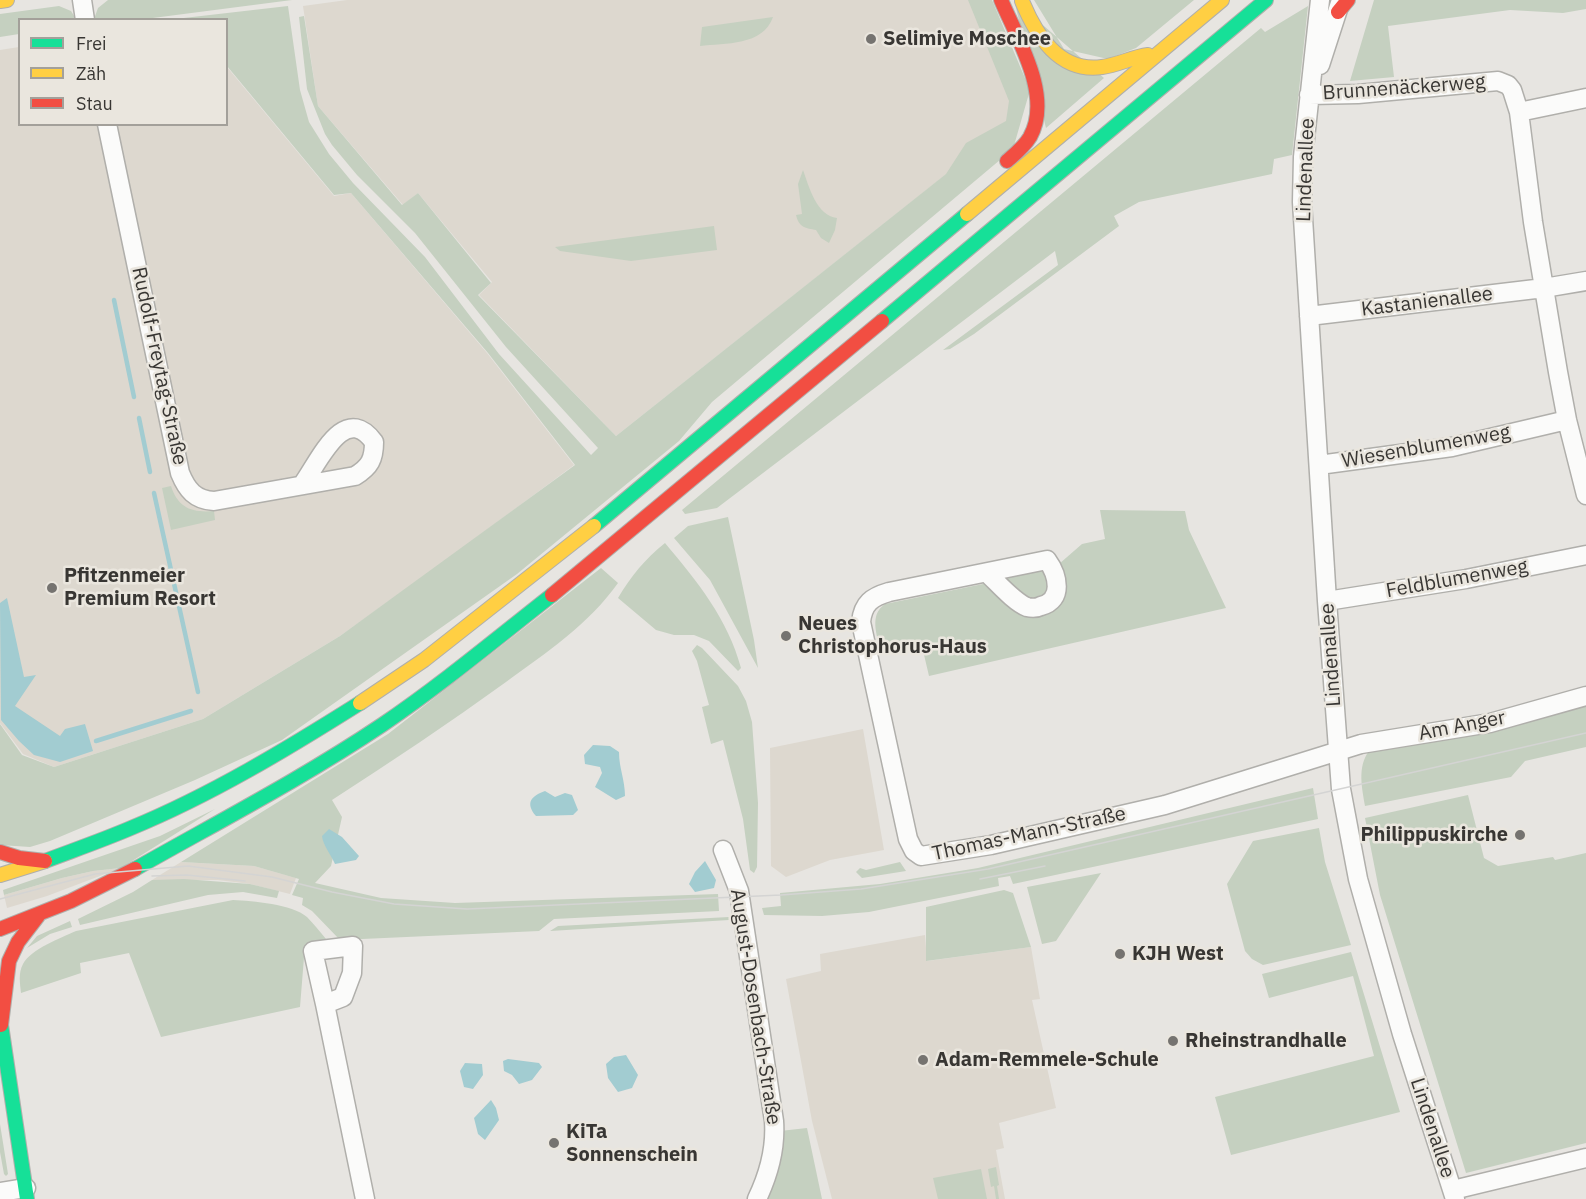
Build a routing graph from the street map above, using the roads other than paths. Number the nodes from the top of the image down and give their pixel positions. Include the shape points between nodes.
1 (7, 0) edge
2 (82, 0) edge
3 (1001, 0) edge
4 (1022, 0) edge
5 (1222, 0) edge
6 (1266, 0) edge
7 (1320, 0) edge
8 (0, 1) edge
9 (1342, 4) edge
10 (86, 18) edge
11 (1156, 54) junction
12 (1309, 95) junction
13 (1586, 98) edge
14 (1519, 112) junction
15 (107, 126) edge
16 (994, 173) dead end
17 (948, 211) dead end
18 (922, 250) junction
19 (1586, 281) edge
20 (1544, 288) junction
21 (1309, 316) junction
22 (1567, 420) junction
23 (1319, 465) junction
24 (302, 485) dead end
25 (1586, 495) edge
26 (1586, 555) edge
27 (987, 573) dead end
28 (1327, 601) junction
29 (1586, 696) edge
30 (1338, 751) junction
31 (723, 850) dead end
32 (0, 852) edge
33 (45, 861) junction
34 (0, 875) edge
35 (38, 916) junction
36 (0, 930) edge
37 (325, 1004) dead end
38 (1, 1022) edge
39 (1586, 1158) edge
40 (0, 1192) edge
41 (26, 1194) edge
42 (1454, 1194) edge
43 (365, 1199) edge
44 (757, 1199) edge

1 - 8 main road
2 - 10 street
3 - 16 main road via 1035,82 1038,102 1037,121 1030,137
4 - 11 main road via 1039,36 1063,60 1081,67 1100,68
5 - 11 main road
6 - 35 main road via 607,551 458,670 382,725 304,774 135,869
7 - 12 street, Lindenallee
9 - 12 street, Lindenallee
11 - 18 main road
12 - 14 street, Brunnenäckerweg via 1498,81 1512,90
12 - 21 street, Lindenallee via 1302,202
13 - 14 street
14 - 20 street
15 - 24 street, Rudolf-Freytag-Straße via 184,483 197,498 214,501
17 - 18 main road
18 - 33 main road via 582,535 424,660 243,773 132,828
19 - 20 street, Kastanienallee
20 - 21 street, Kastanienallee
20 - 22 street
21 - 23 street, Lindenallee
22 - 23 street, Wiesenblumenweg via 1452,447
22 - 25 street
23 - 28 street, Lindenallee
26 - 28 street, Feldblumenweg
27 - 30 street, Thomas-Mann-Straße via 875,596 862,613 908,839 921,856 991,845 1165,805
28 - 30 street, Lindenallee
29 - 30 street, Am Anger via 1490,723
30 - 42 street, Lindenallee via 1358,879 1412,1067
31 - 44 street, August-Dosenbach-Straße via 740,891 774,1121 774,1150
32 - 33 main road
33 - 34 main road
35 - 36 main road
35 - 38 main road via 9,961
37 - 43 street
38 - 41 main road
39 - 42 street
40 - 41 street

